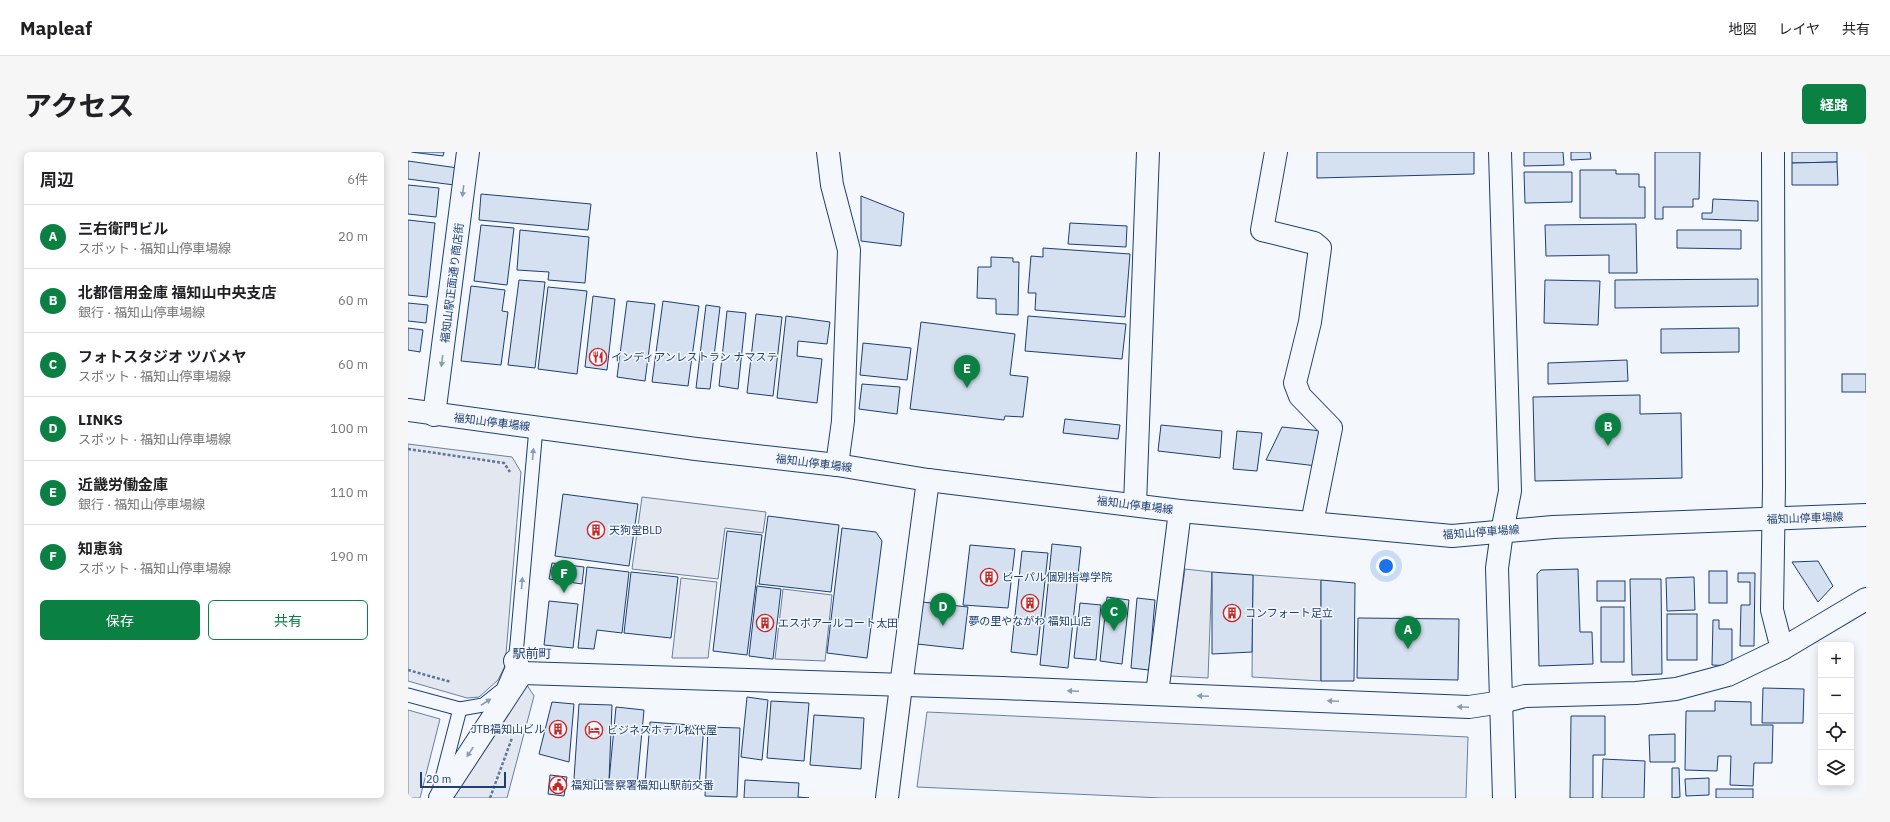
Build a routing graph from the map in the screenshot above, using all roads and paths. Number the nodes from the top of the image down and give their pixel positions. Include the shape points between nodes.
1 (468, 152) edge
2 (828, 152) edge
3 (1148, 152) edge
4 (1276, 152) edge
5 (1500, 152) edge
6 (1773, 152) edge
7 (408, 410) edge
8 (434, 415) junction
9 (536, 428) junction
10 (408, 449) edge
11 (837, 465) junction
12 (513, 475) dead end
13 (928, 480) junction
14 (1135, 505) junction
15 (1180, 511) junction
16 (1866, 515) edge
17 (1773, 519) junction
18 (1312, 524) junction
19 (1502, 532) junction
20 (1866, 599) edge
21 (1782, 649) junction
22 (518, 667) junction
23 (408, 670) edge
24 (452, 682) dead end
25 (901, 686) junction
26 (1157, 694) junction
27 (408, 695) edge
28 (1502, 702) junction
29 (460, 709) junction
30 (514, 733) dead end
31 (437, 798) edge
32 (440, 798) edge
33 (490, 798) edge
34 (887, 798) edge
35 (1504, 798) edge

1 -> 8 street, 福知山駅正面通り商店街
2 - 11 street via 832,184 849,250 843,421
3 - 14 street
4 - 18 street via 1262,230 1314,243 1320,248 1310,322 1295,383 1300,396 1331,428
5 - 19 street via 1510,490
6 - 17 street
7 - 8 street, 福知山停車場線
8 - 9 street, 福知山停車場線
9 - 11 street, 福知山停車場線
22 -> 9 lane
10 - 12 path via 504,463
11 - 13 street, 福知山停車場線
13 - 14 street, 福知山停車場線
13 - 25 street
14 - 15 street, 福知山停車場線
15 - 18 street, 福知山停車場線
15 - 26 street
16 - 17 street, 福知山停車場線
17 - 19 street, 福知山停車場線 via 1553,527
17 - 21 street via 1772,610
18 - 19 street, 福知山停車場線 via 1452,536
19 - 28 street via 1497,568
20 - 21 street
21 - 28 street via 1728,675 1676,689 1636,693 1537,695
22 - 25 street
29 -> 22 lane via 483,705 503,689
22 -> 32 street
23 - 24 path
26 -> 25 street
25 - 34 street
28 -> 26 street via 1469,707
27 - 29 lane
28 - 35 street
29 - 31 lane
30 - 33 path

